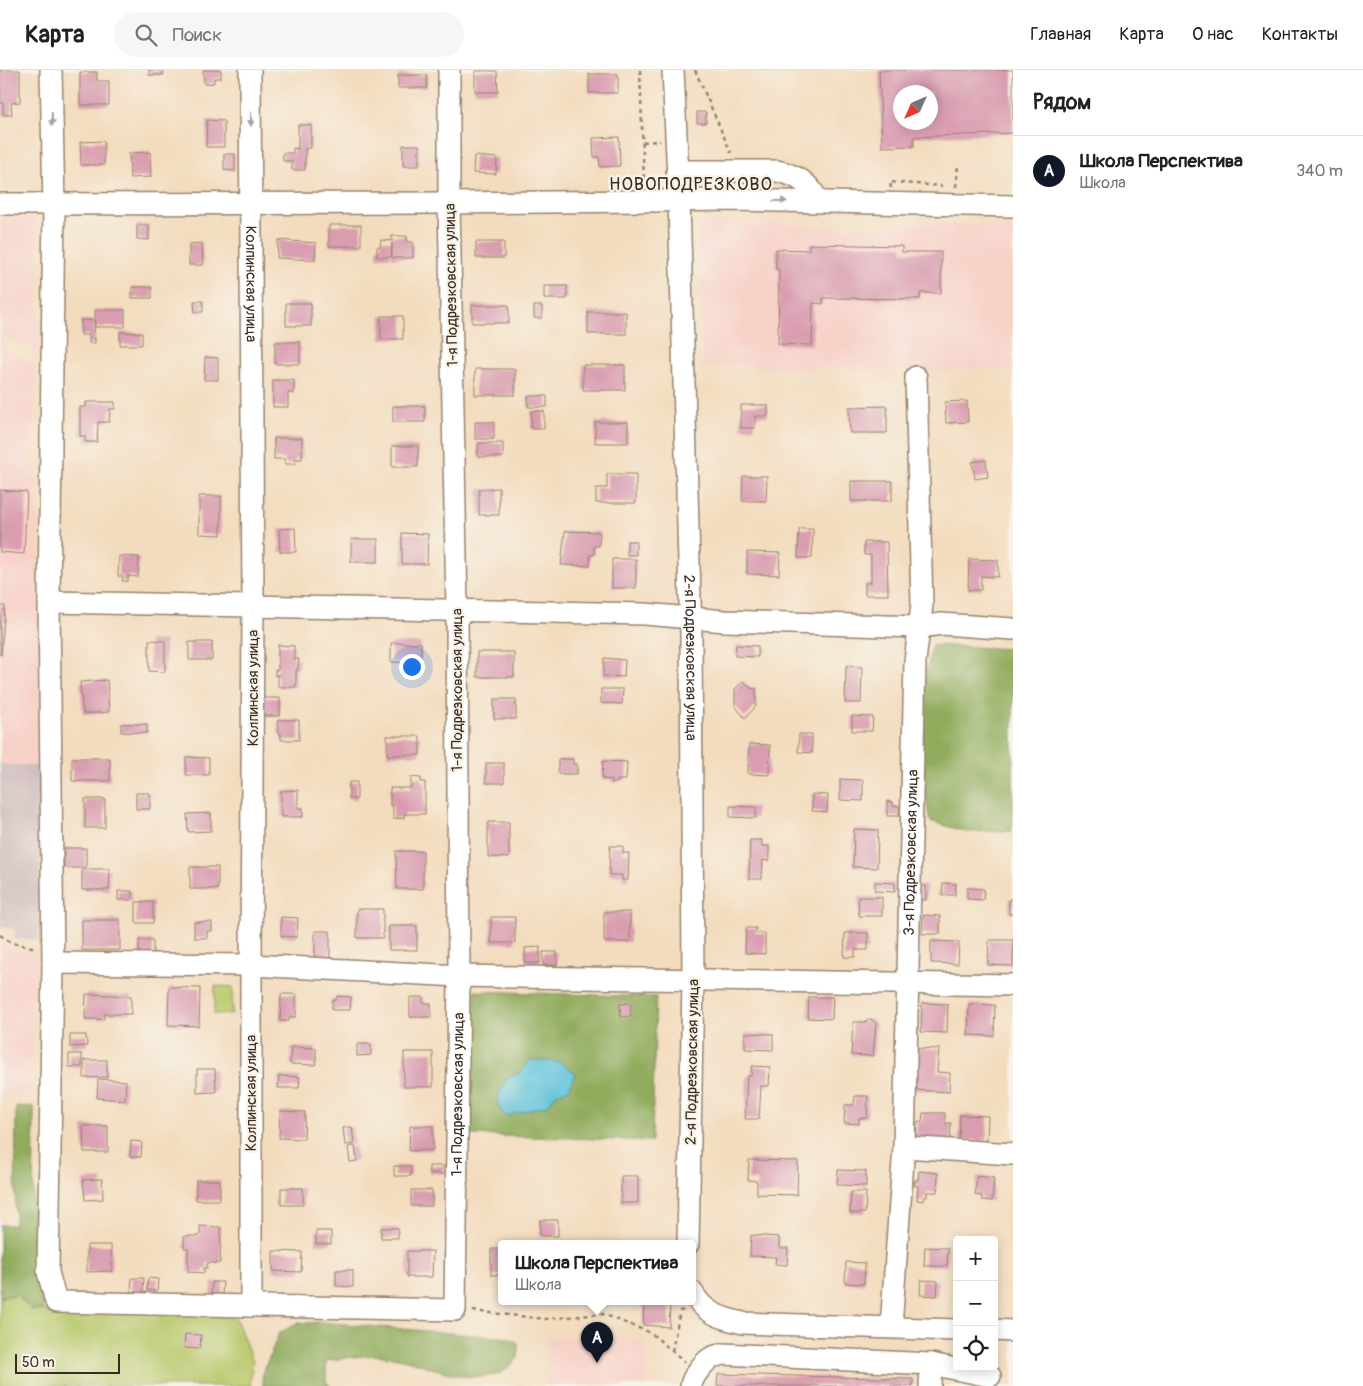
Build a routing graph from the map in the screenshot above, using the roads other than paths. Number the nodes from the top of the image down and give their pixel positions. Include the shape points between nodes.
1 (51, 70) edge
2 (250, 70) edge
3 (449, 70) edge
4 (673, 70) edge
5 (677, 171) junction
6 (679, 200) junction
7 (818, 202) junction
8 (449, 203) junction
9 (0, 204) edge
10 (54, 204) junction
11 (251, 204) junction
12 (1013, 206) edge
13 (916, 377) dead end
14 (49, 602) junction
15 (253, 606) junction
16 (457, 610) junction
17 (690, 618) junction
18 (920, 627) junction
19 (1013, 629) edge
20 (53, 957) junction
21 (251, 965) junction
22 (459, 976) junction
23 (693, 980) junction
24 (908, 984) junction
25 (1013, 985) edge
26 (904, 1148) junction
27 (1013, 1154) edge
28 (688, 1240) edge
29 (696, 1298) edge
30 (251, 1306) junction
31 (725, 1319) junction
32 (891, 1327) junction
33 (953, 1330) edge
34 (998, 1330) edge
35 (1013, 1331) edge
36 (723, 1354) junction
37 (931, 1364) junction
38 (990, 1376) edge
39 (694, 1379) edge
40 (930, 1386) edge

1 -> 10 street
2 -> 11 street, Колпинская улица
3 - 8 street, 1-я Подрезковская улица
4 - 5 street, 2-я Подрезковская улица
5 - 6 street, 2-я Подрезковская улица
5 - 7 street via 790,173 808,186
6 -> 7 street
6 - 8 street
6 - 17 street, 2-я Подрезковская улица
7 - 12 street
8 - 11 street
8 - 16 street, 1-я Подрезковская улица
9 - 10 street
10 - 11 street
10 - 14 street
11 - 15 street, Колпинская улица
13 - 18 street, 3-я Подрезковская улица
14 - 15 street
14 - 20 street
15 - 16 street
15 - 21 street, Колпинская улица
16 - 17 street
16 - 22 street, 1-я Подрезковская улица
17 - 18 street
17 - 23 street, 2-я Подрезковская улица
18 - 19 street via 942,624
18 - 24 street, 3-я Подрезковская улица via 915,661
20 - 21 street
20 - 30 street via 48,1272 56,1302
21 - 22 street
21 - 30 street, Колпинская улица
22 - 23 street
22 - 30 street, 1-я Подрезковская улица via 455,1310
23 - 24 street
23 - 28 street, 2-я Подрезковская улица
24 - 25 street
24 - 26 street, 3-я Подрезковская улица
26 - 27 street
26 - 32 street, 3-я Подрезковская улица
29 - 31 street via 712,1314
31 - 32 street via 742,1323
31 - 36 street
32 - 33 street
34 - 35 street
36 - 37 street
36 - 39 street via 710,1359
37 - 38 street
37 - 40 street

